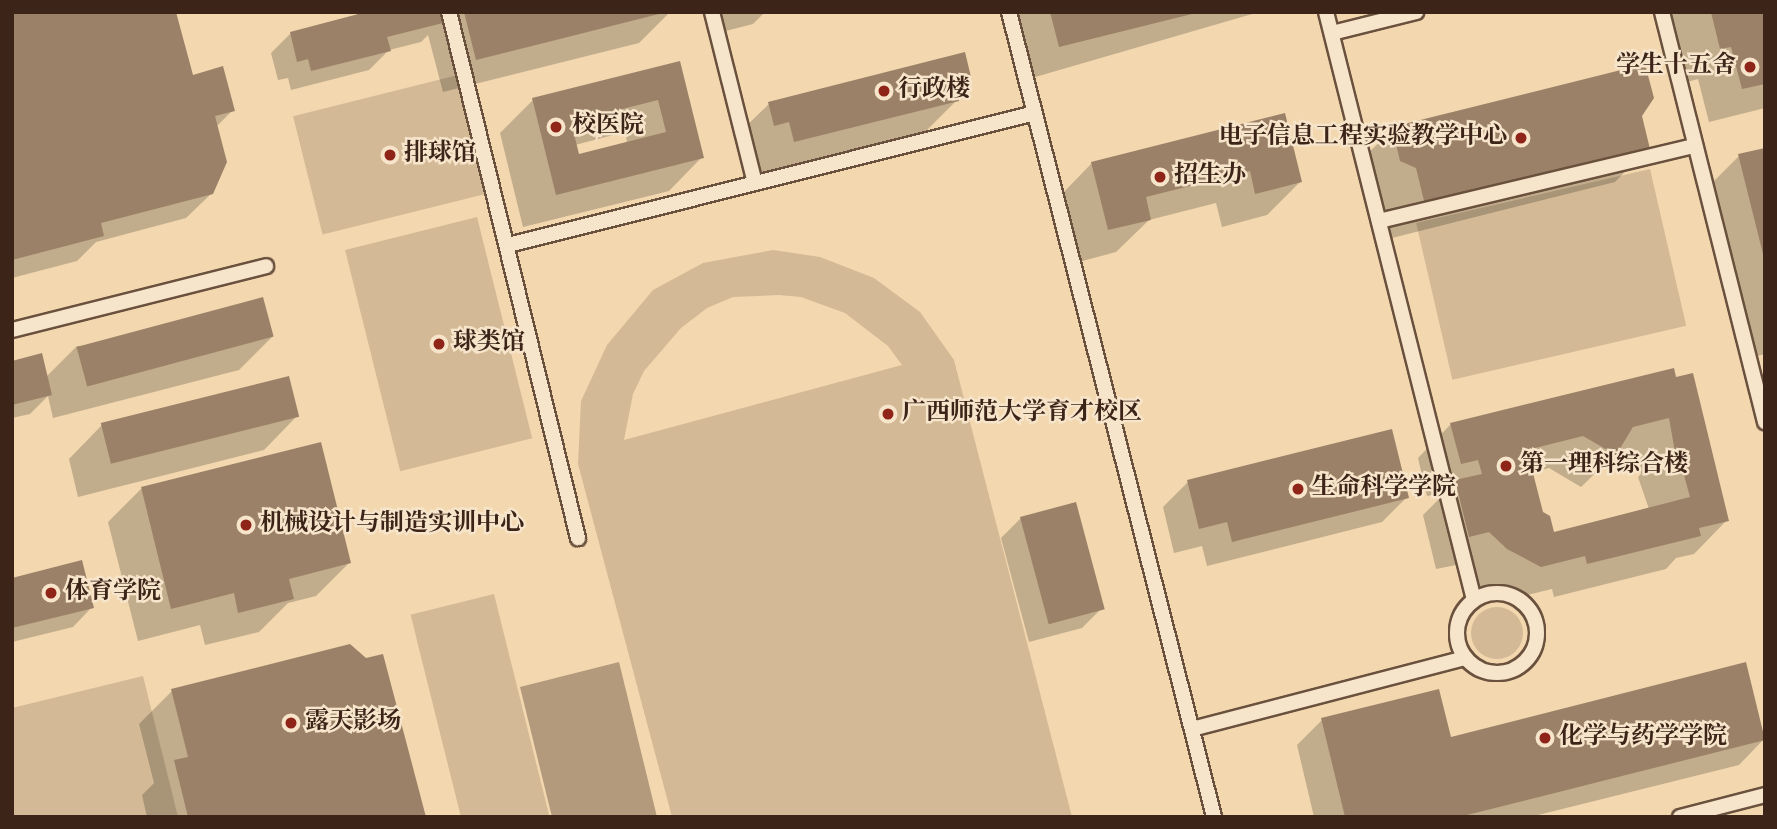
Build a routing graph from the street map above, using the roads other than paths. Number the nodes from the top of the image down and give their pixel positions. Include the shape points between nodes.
1 (449, 12) edge
2 (712, 12) edge
3 (1009, 12) edge
4 (1326, 12) edge
5 (1416, 12) edge
6 (1662, 12) edge
7 (1332, 33) junction
8 (1035, 113) junction
9 (1695, 146) junction
10 (755, 183) junction
11 (1379, 221) junction
12 (508, 245) junction
13 (266, 266) dead end
14 (12, 330) edge
15 (1762, 403) edge
16 (1765, 422) edge
17 (578, 538) dead end
18 (1474, 600) junction
19 (1465, 659) junction
20 (1192, 729) junction
21 (1765, 795) edge
22 (1214, 817) edge
23 (1680, 817) edge

1 - 12 lane
2 - 10 lane
3 - 8 lane
4 - 7 lane
5 - 7 lane
6 - 9 lane
7 - 11 lane
8 - 10 lane
8 - 20 lane
9 - 11 lane
9 - 15 lane
10 - 12 lane
11 - 18 lane
12 - 17 lane
13 - 14 lane
15 - 16 lane
18 - 19 lane via 1458,621 1456,634
18 - 19 lane via 1497,593 1521,601 1530,610 1538,635 1527,661 1516,669 1489,673
19 - 20 lane
20 - 22 lane
21 - 23 lane

